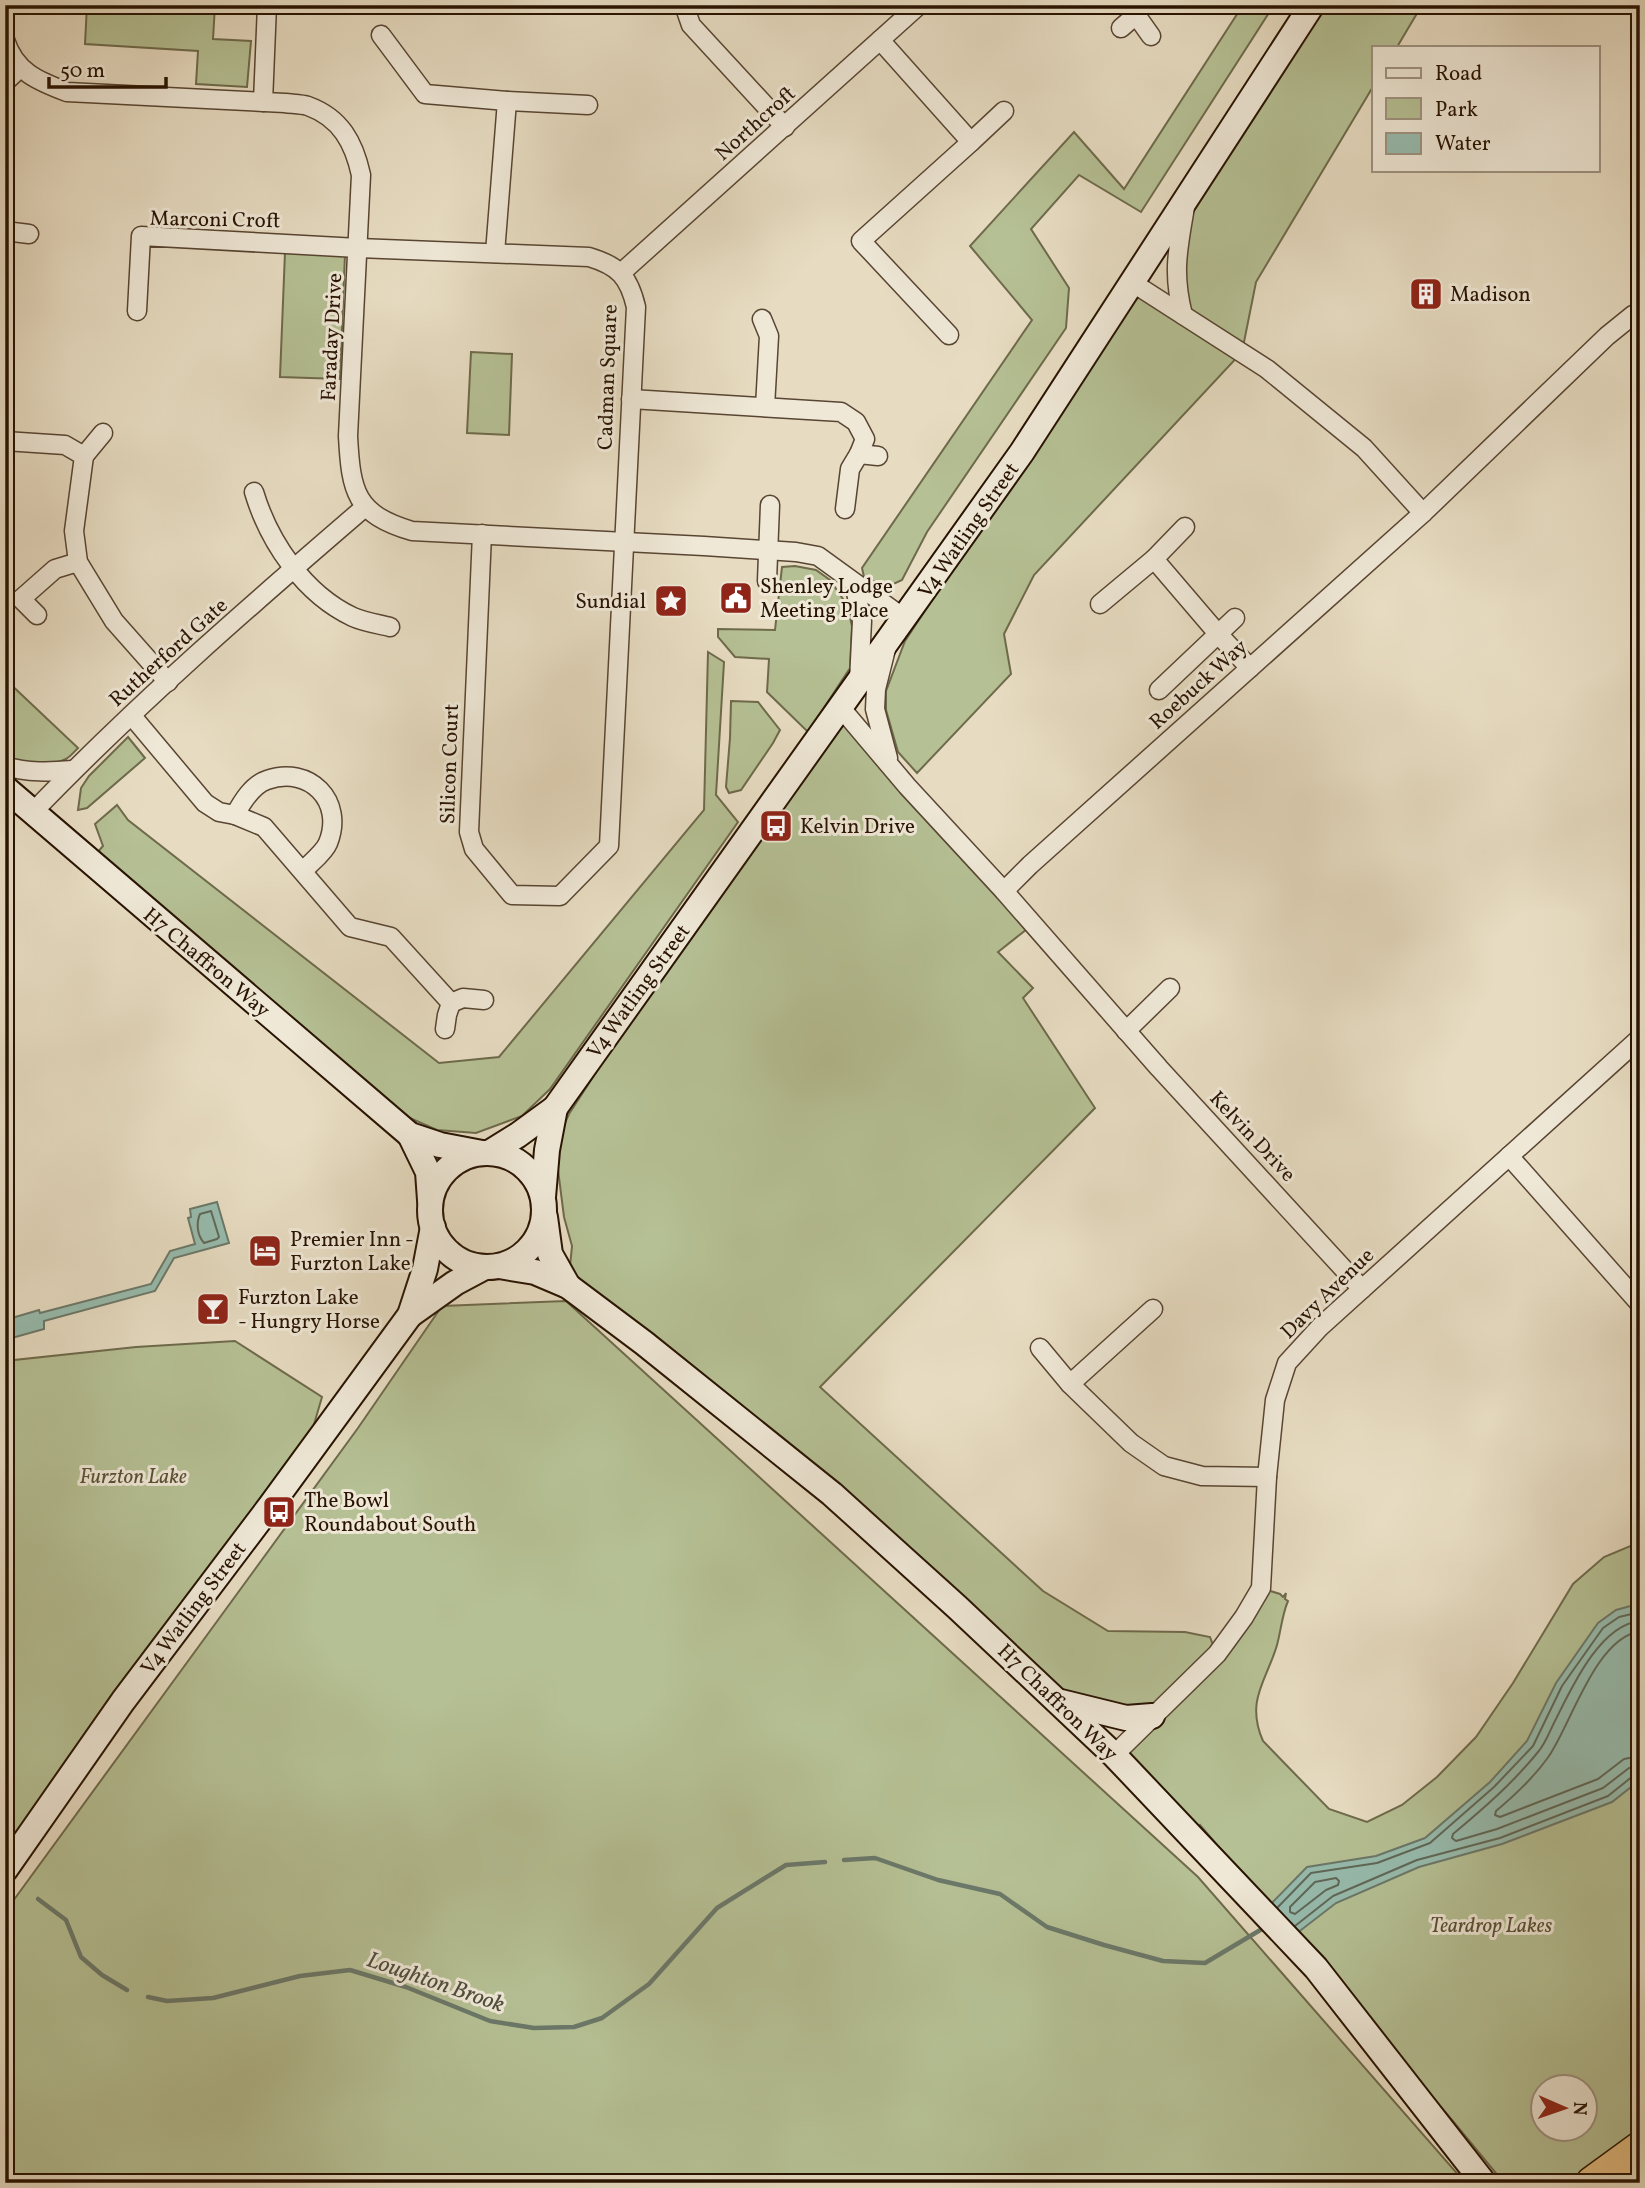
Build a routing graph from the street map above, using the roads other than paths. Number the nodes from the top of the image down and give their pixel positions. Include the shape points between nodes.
1 (267, 5) edge
2 (684, 5) edge
3 (919, 5) edge
4 (1312, 5) edge
5 (1133, 10) edge
6 (1121, 28) dead end
7 (381, 35) dead end
8 (1151, 36) dead end
9 (5, 40) edge
10 (880, 40) junction
11 (20, 68) junction
12 (5, 82) edge
13 (507, 101) junction
14 (262, 102) junction
15 (588, 105) dead end
16 (1004, 111) dead end
17 (785, 127) junction
18 (971, 142) junction
19 (1186, 200) junction
20 (5, 231) edge
21 (29, 234) dead end
22 (358, 248) junction
23 (495, 253) junction
24 (621, 274) junction
25 (1133, 283) junction
26 (137, 311) dead end
27 (1640, 314) edge
28 (1183, 315) junction
29 (762, 318) dead end
30 (949, 335) dead end
31 (631, 398) junction
32 (765, 407) junction
33 (103, 433) dead end
34 (5, 441) edge
35 (859, 454) junction
36 (84, 456) junction
37 (878, 456) dead end
38 (254, 492) dead end
39 (768, 505) dead end
40 (365, 507) junction
41 (845, 509) dead end
42 (1423, 513) junction
43 (1185, 527) dead end
44 (482, 534) junction
45 (624, 543) junction
46 (768, 551) junction
47 (1153, 559) junction
48 (78, 562) junction
49 (294, 568) junction
50 (767, 581) dead end
51 (855, 583) junction
52 (1100, 604) dead end
53 (37, 615) dead end
54 (1235, 618) dead end
55 (905, 619) junction
56 (390, 627) dead end
57 (1219, 635) junction
58 (888, 643) junction
59 (1250, 668) junction
60 (168, 682) junction
61 (859, 684) junction
62 (1159, 690) dead end
63 (841, 708) junction
64 (132, 716) junction
65 (889, 763) junction
66 (5, 766) edge
67 (74, 770) junction
68 (5, 788) edge
69 (5, 802) edge
70 (235, 815) junction
71 (40, 819) junction
72 (303, 871) junction
73 (1004, 891) junction
74 (1170, 988) dead end
75 (484, 1000) dead end
76 (452, 1003) junction
77 (444, 1029) dead end
78 (1126, 1031) junction
79 (1640, 1038) edge
80 (555, 1108) junction
81 (410, 1135) junction
82 (485, 1153) junction
83 (1509, 1156) junction
84 (544, 1203) junction
85 (432, 1215) junction
86 (492, 1266) junction
87 (568, 1286) junction
88 (1362, 1289) junction
89 (1640, 1304) edge
90 (1153, 1309) dead end
91 (410, 1315) junction
92 (1040, 1348) dead end
93 (1070, 1384) junction
94 (1267, 1477) junction
95 (1057, 1701) junction
96 (1152, 1716) junction
97 (1114, 1755) junction
98 (5, 1870) edge
99 (1640, 2148) edge
100 (1480, 2178) edge
101 (1592, 2183) edge

1 - 14 street
2 - 17 street via 691,25
3 - 10 street, Northcroft
4 - 19 street, V4 Watling Street
5 - 6 street
5 - 8 street
7 - 13 street via 425,94
9 - 11 street
10 - 17 street, Northcroft
10 - 18 street
11 - 12 street
11 - 14 street, Faraday Drive via 68,92
13 - 15 street
13 - 23 street
14 - 22 street, Faraday Drive via 308,106 337,123 355,149 361,175
16 - 18 street
17 - 24 street, Northcroft
18 - 30 street via 856,236
19 - 25 street, V4 Watling Street
19 - 28 street via 1175,266
20 - 21 street
22 - 23 street, Cadman Square
22 - 26 street, Marconi Croft via 141,236
22 - 40 street, Faraday Drive via 348,436 356,491
23 - 24 street, Cadman Square via 589,257 609,263
24 - 31 street, Cadman Square via 636,307
25 - 28 street
25 - 55 street, V4 Watling Street via 1023,452
27 - 42 street, Roebuck Way via 1607,336
28 - 42 street via 1266,369 1364,448
29 - 32 street via 769,336
31 - 32 street
31 - 45 street, Cadman Square
32 - 35 street via 841,412 856,422 865,439
33 - 36 street
34 - 36 street via 65,445
35 - 37 street
35 - 41 street via 850,469
36 - 48 street via 74,531
38 - 49 street via 275,541
39 - 46 street
40 - 44 street via 387,524 412,531
40 - 49 street, Rutherford Gate
42 - 59 street, Roebuck Way
43 - 47 street
44 - 45 street
44 - 45 street, Silicon Court via 469,832 474,849 512,895 560,896 609,846
45 - 46 street
46 - 50 street
46 - 51 street via 818,556
47 - 52 street
47 - 57 street
48 - 53 street via 55,569 21,599
48 - 60 street via 114,621
49 - 56 street via 326,600 354,618
49 - 60 street, Rutherford Gate
51 - 55 street
51 - 61 street via 862,621
54 - 57 street
55 - 58 street, V4 Watling Street
57 - 59 street
57 - 62 street
58 - 61 street, V4 Watling Street
58 - 65 street, Kelvin Drive via 875,709
59 - 73 street, Roebuck Way
60 - 64 street, Rutherford Gate
61 - 63 street, V4 Watling Street
63 - 65 street, Kelvin Drive
63 - 80 street, V4 Watling Street
64 - 67 street, Rutherford Gate
64 - 70 street via 205,803
65 - 73 street, Kelvin Drive
66 - 67 street via 21,771
67 - 71 street, Rutherford Gate
68 - 71 street, H7 Chaffron Way
69 - 71 street
70 - 72 street via 264,827
70 - 72 street via 245,797 265,780 291,775 313,783 327,798 334,820 327,845
71 - 81 street, H7 Chaffron Way
72 - 76 street via 350,927 391,937
73 - 78 street, Kelvin Drive
74 - 78 street
75 - 76 street via 463,998
76 - 77 street
78 - 88 street, Kelvin Drive
79 - 83 street, Davy Avenue
80 - 82 street, V4 Watling Street
80 - 84 street, V4 Watling Street
81 - 82 street, H7 Chaffron Way
81 - 85 street, H7 Chaffron Way via 428,1172
82 - 84 street via 523,1165 532,1174
82 - 85 street via 463,1158 447,1169 436,1185
83 - 88 street, Davy Avenue
83 - 89 street
84 - 86 street via 542,1225 527,1251
84 - 87 street, H7 Chaffron Way via 550,1254
85 - 86 street via 441,1242 453,1255 468,1263
85 - 91 street, V4 Watling Street via 425,1269
86 - 87 street, H7 Chaffron Way via 535,1272
86 - 91 street, V4 Watling Street via 455,1283
87 - 95 street, H7 Chaffron Way via 832,1494
88 - 94 street, Davy Avenue via 1287,1363 1275,1401
90 - 93 street
91 - 98 street, V4 Watling Street via 123,1700
92 - 93 street
93 - 94 street via 1131,1443 1164,1466 1202,1476
94 - 96 street, Davy Avenue via 1261,1588 1217,1654
95 - 96 street via 1126,1718
95 - 97 street, H7 Chaffron Way
96 - 97 street, Davy Avenue
97 - 100 street, H7 Chaffron Way via 1316,1968
99 - 101 highway

